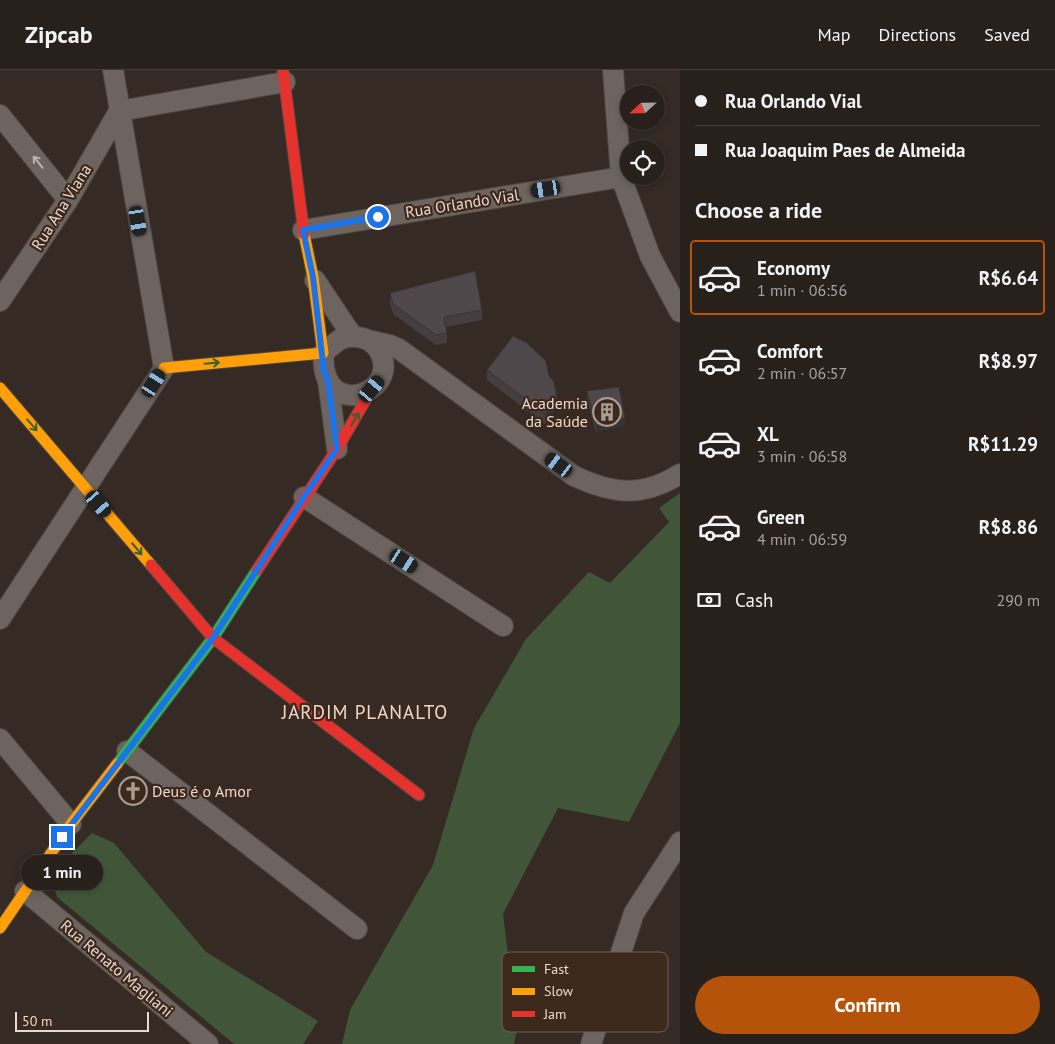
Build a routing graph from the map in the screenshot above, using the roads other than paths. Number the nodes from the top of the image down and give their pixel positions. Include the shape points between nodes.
1 (113, 70) edge
2 (613, 70) edge
3 (284, 76) edge
4 (119, 111) junction
5 (0, 115) edge
6 (620, 153) edge
7 (620, 177) edge
8 (625, 185) edge
9 (68, 200) junction
10 (303, 230) junction
11 (313, 277) junction
12 (0, 301) edge
13 (680, 308) edge
14 (362, 339) junction
15 (323, 353) junction
16 (383, 362) junction
17 (164, 368) junction
18 (428, 371) junction
19 (328, 381) junction
20 (0, 388) edge
21 (372, 389) junction
22 (337, 449) junction
23 (680, 474) edge
24 (86, 489) junction
25 (304, 497) junction
26 (0, 619) edge
27 (503, 626) dead end
28 (213, 638) junction
29 (0, 739) edge
30 (127, 751) junction
31 (419, 796) dead end
32 (71, 824) junction
33 (680, 842) edge
34 (25, 891) junction
35 (0, 928) edge
36 (357, 930) dead end
37 (621, 952) edge
38 (595, 1032) edge
39 (208, 1044) edge
40 (591, 1044) edge

1 - 4 street
2 - 6 street
3 - 4 street
3 - 10 street
4 - 9 street, Rua Ana Viana
4 - 17 street
9 -> 5 street
7 - 10 street, Rua Orlando Vial
8 - 13 street via 650,256
9 - 12 street, Rua Ana Viana
10 - 11 street
11 - 14 street
11 - 15 street
14 - 15 street via 339,340
14 - 16 street via 380,352
14 - 18 street via 399,349
17 -> 15 street
15 - 19 street
16 - 18 street
16 - 21 street via 379,382
17 - 24 street
18 - 23 street via 574,476 590,483 606,489 634,491 663,484
19 - 21 street via 335,389 353,396
19 - 22 street
20 -> 24 street
22 -> 21 street
22 - 25 street
24 - 26 street
24 -> 28 street
25 - 27 street
25 - 28 street
28 - 30 street
28 - 31 street
29 - 32 street
30 - 32 street
30 - 36 street
32 - 34 street
33 - 37 street via 634,913
34 - 35 street
34 - 39 street, Rua Renato Magliani
38 - 40 street

